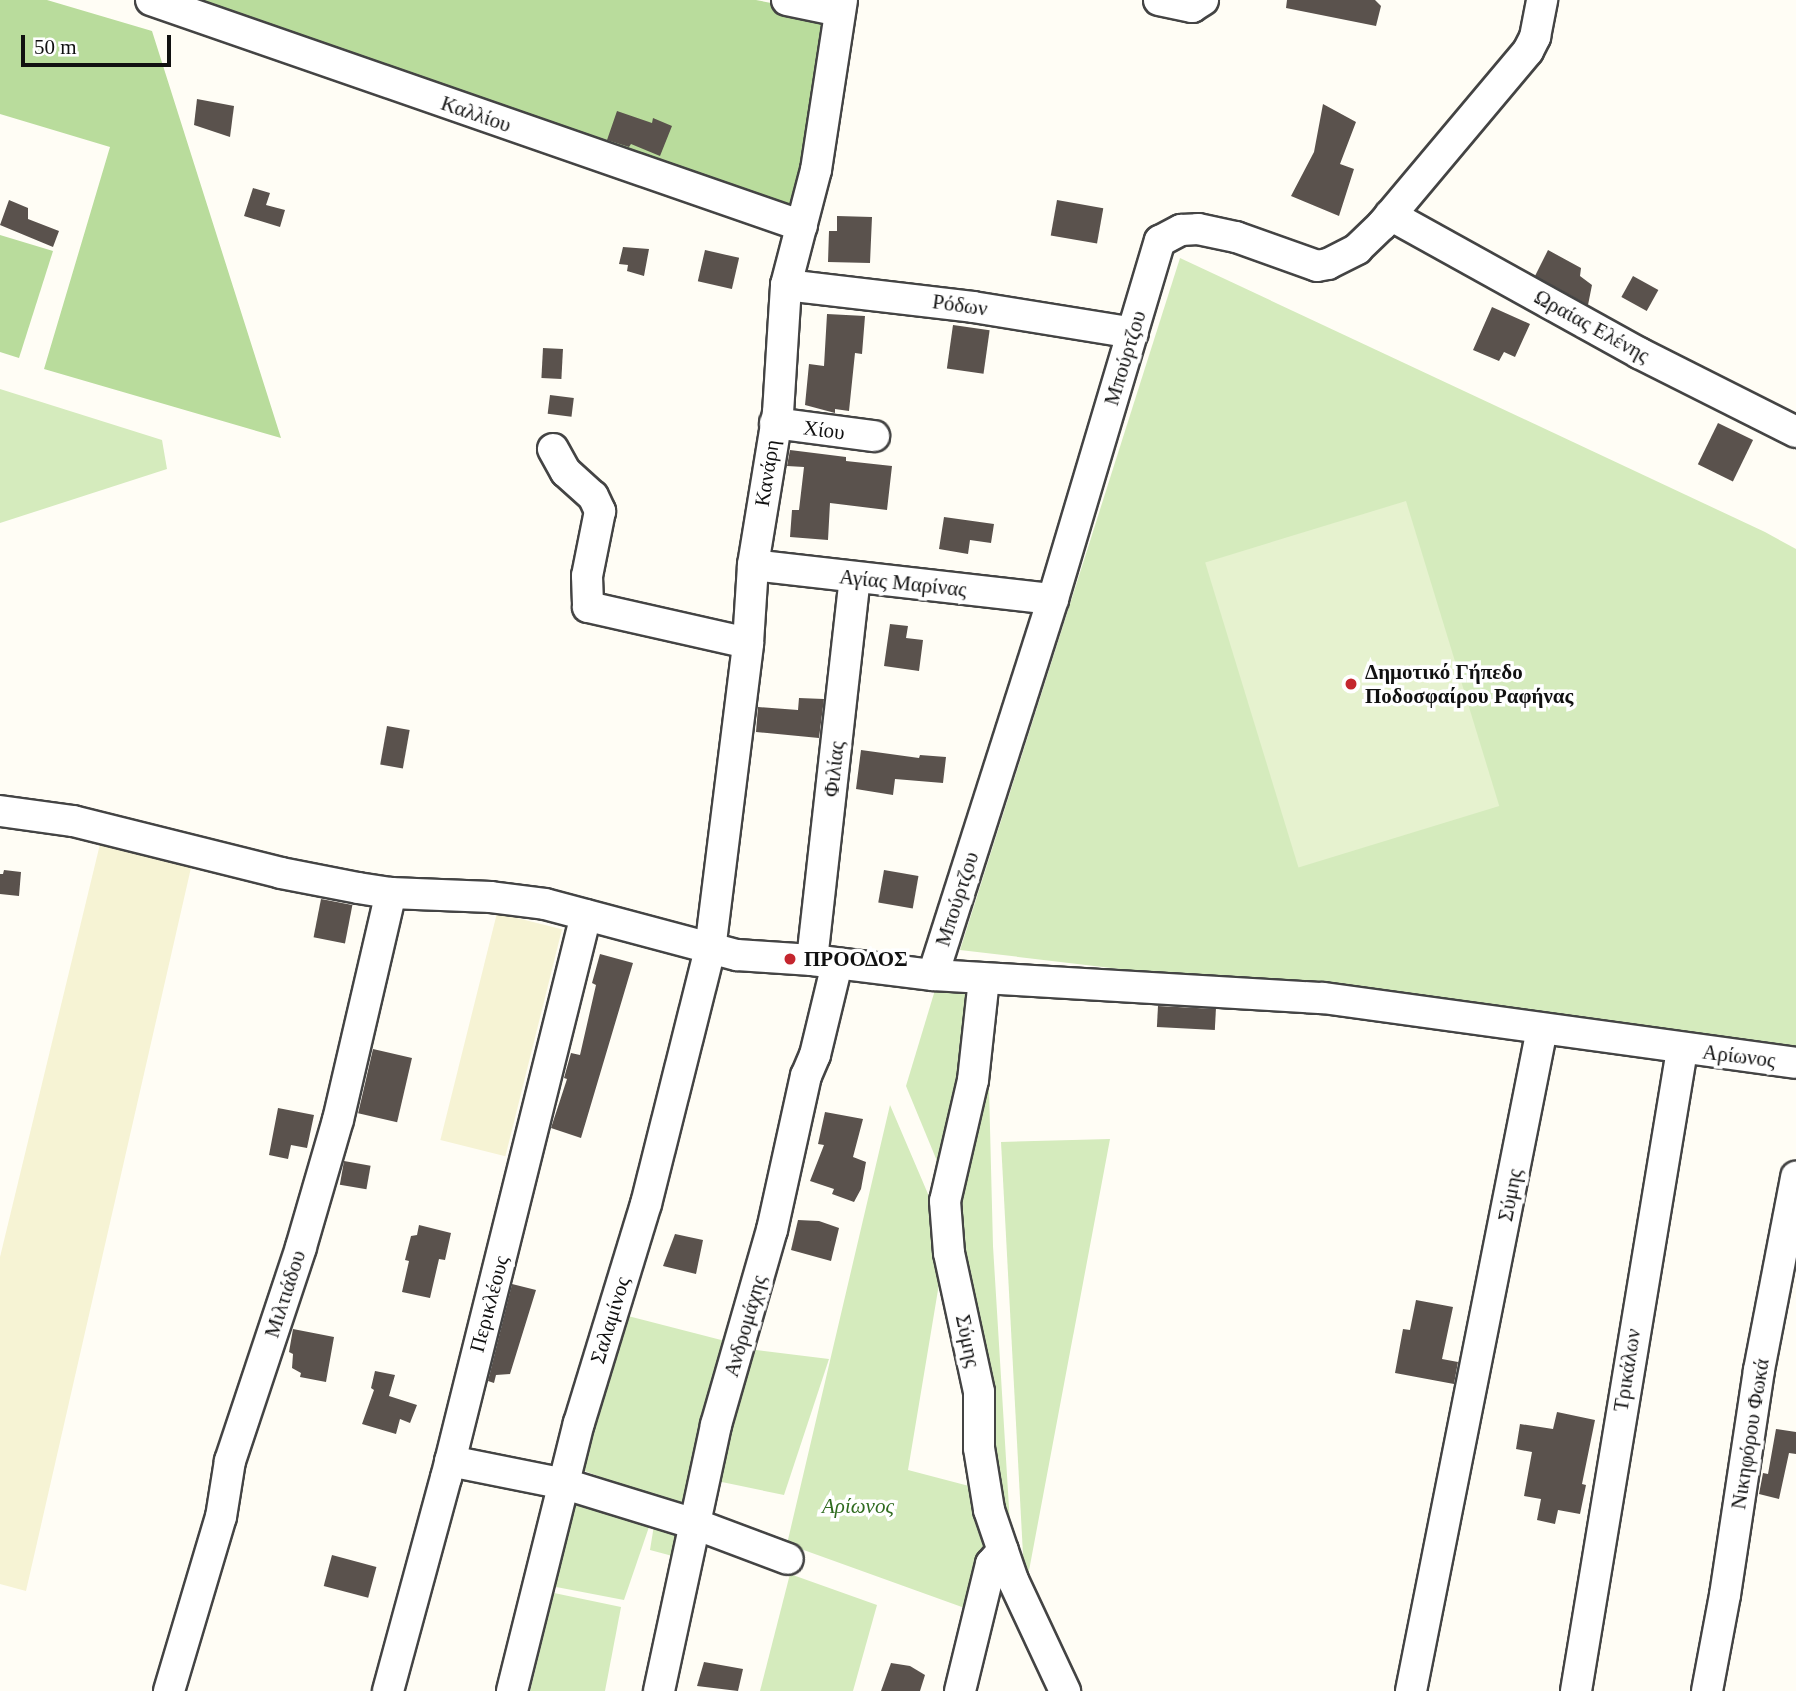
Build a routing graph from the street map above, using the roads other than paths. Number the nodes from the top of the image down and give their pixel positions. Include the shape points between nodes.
1 (151, 0) edge
2 (787, 0) edge
3 (1542, 0) edge
4 (841, 6) edge
5 (1391, 215) junction
6 (802, 226) junction
7 (786, 285) junction
8 (1133, 333) junction
9 (775, 423) junction
10 (1796, 432) edge
11 (874, 436) dead end
12 (553, 449) dead end
13 (753, 565) junction
14 (855, 578) junction
15 (1053, 599) junction
16 (748, 643) junction
17 (0, 811) edge
18 (391, 893) junction
19 (586, 915) junction
20 (709, 950) junction
21 (825, 962) junction
22 (933, 975) junction
23 (984, 979) junction
24 (1542, 1029) junction
25 (1682, 1050) junction
26 (1796, 1063) edge
27 (1796, 1177) edge
28 (450, 1461) junction
29 (565, 1484) junction
30 (695, 1524) junction
31 (1003, 1550) junction
32 (788, 1559) dead end
33 (169, 1691) edge
34 (388, 1691) edge
35 (512, 1691) edge
36 (659, 1691) edge
37 (960, 1691) edge
38 (1065, 1691) edge
39 (1411, 1691) edge
40 (1576, 1691) edge
41 (1707, 1691) edge

1 - 6 street, Καλλίου
2 - 4 street
3 - 5 street, Μπούρτζου via 1528,51
4 - 6 street, Κανάρη via 816,170
5 - 8 street, Μπούρτζου via 1357,249 1317,266 1236,237 1181,230 1160,241
5 - 10 street, Ωραίας Ελένης via 1639,353
6 - 7 street, Κανάρη
7 - 8 street, Ρόδων via 961,305
7 - 9 street, Κανάρη
8 - 15 street, Μπούρτζου
9 - 11 street, Χίου
9 - 13 street, Κανάρη
12 - 16 street via 566,472 593,496 600,511 587,576 588,607
13 - 14 street, Αγίας Μαρίνας
13 - 16 street, Κανάρη
14 - 15 street, Αγίας Μαρίνας
14 - 21 street, Φιλίας
15 - 22 street, Μπούρτζου
16 - 20 street, Κανάρη
17 - 18 street, Αρίωνος via 86,824 281,873
18 - 19 street, Αρίωνος via 518,900
18 - 33 street, Μιλτιάδου via 338,1120 302,1247 230,1461 218,1528
19 - 20 street, Αρίωνος
19 - 28 street, Περικλέους
20 - 21 street, Αρίωνος
20 - 29 street, Σαλαμίνος via 646,1204 579,1423
21 - 22 street, Αρίωνος
21 - 30 street, Ανδρομάχης via 815,1055 806,1076 772,1230 716,1425
22 - 23 street, Αρίωνος
23 - 24 street, Αρίωνος via 1322,998
23 - 31 street, Σύμης via 973,1080 945,1201 949,1253 979,1392 979,1448 989,1510
24 - 25 street, Αρίωνος
24 - 39 street, Σύμης
25 - 26 street, Αρίωνος
25 - 40 street, Τρικάλων
27 - 41 street, Νικηφόρου Φωκά via 1759,1370
28 - 29 street
28 - 34 street, Περικλέους
29 - 30 street
29 - 35 street, Σαλαμίνος
30 - 32 street
30 - 36 street, Ανδρομάχης
31 - 37 street via 992,1564
31 - 38 street, Σύμης

